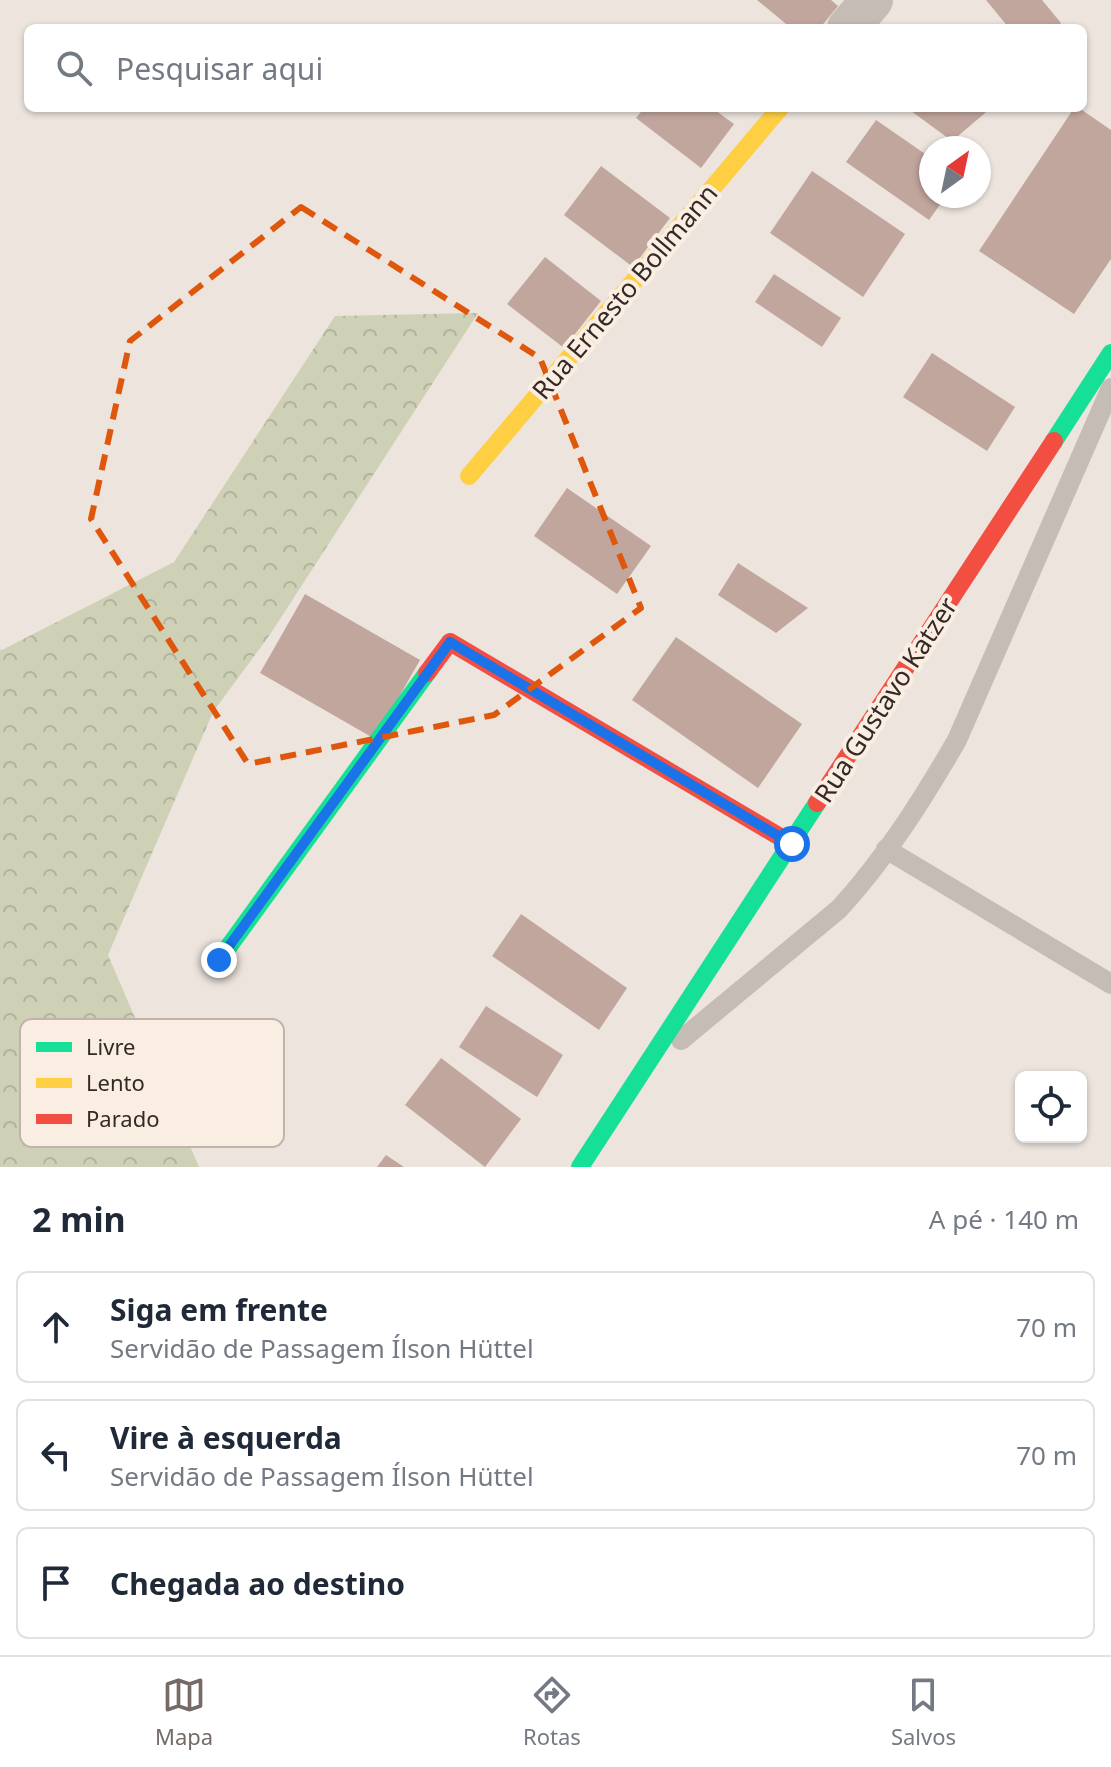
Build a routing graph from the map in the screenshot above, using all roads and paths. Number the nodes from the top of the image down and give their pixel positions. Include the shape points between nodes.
1 (872, 0) edge
2 (851, 24) edge
3 (777, 112) edge
4 (1111, 353) edge
5 (1111, 388) edge
6 (469, 476) dead end
7 (792, 844) junction
8 (886, 849) junction
9 (219, 960) dead end
10 (1111, 984) edge
11 (647, 1068) junction
12 (580, 1167) edge

1 - 2 street
3 - 6 street, Rua Ernesto Bollmann
4 - 7 street, Rua Gustavo Katzer
5 - 8 lane via 957,740
7 - 9 street via 450,642
7 - 11 street, Rua Gustavo Katzer
8 - 10 lane
8 - 11 lane via 839,909
11 - 12 street, Rua Gustavo Katzer

